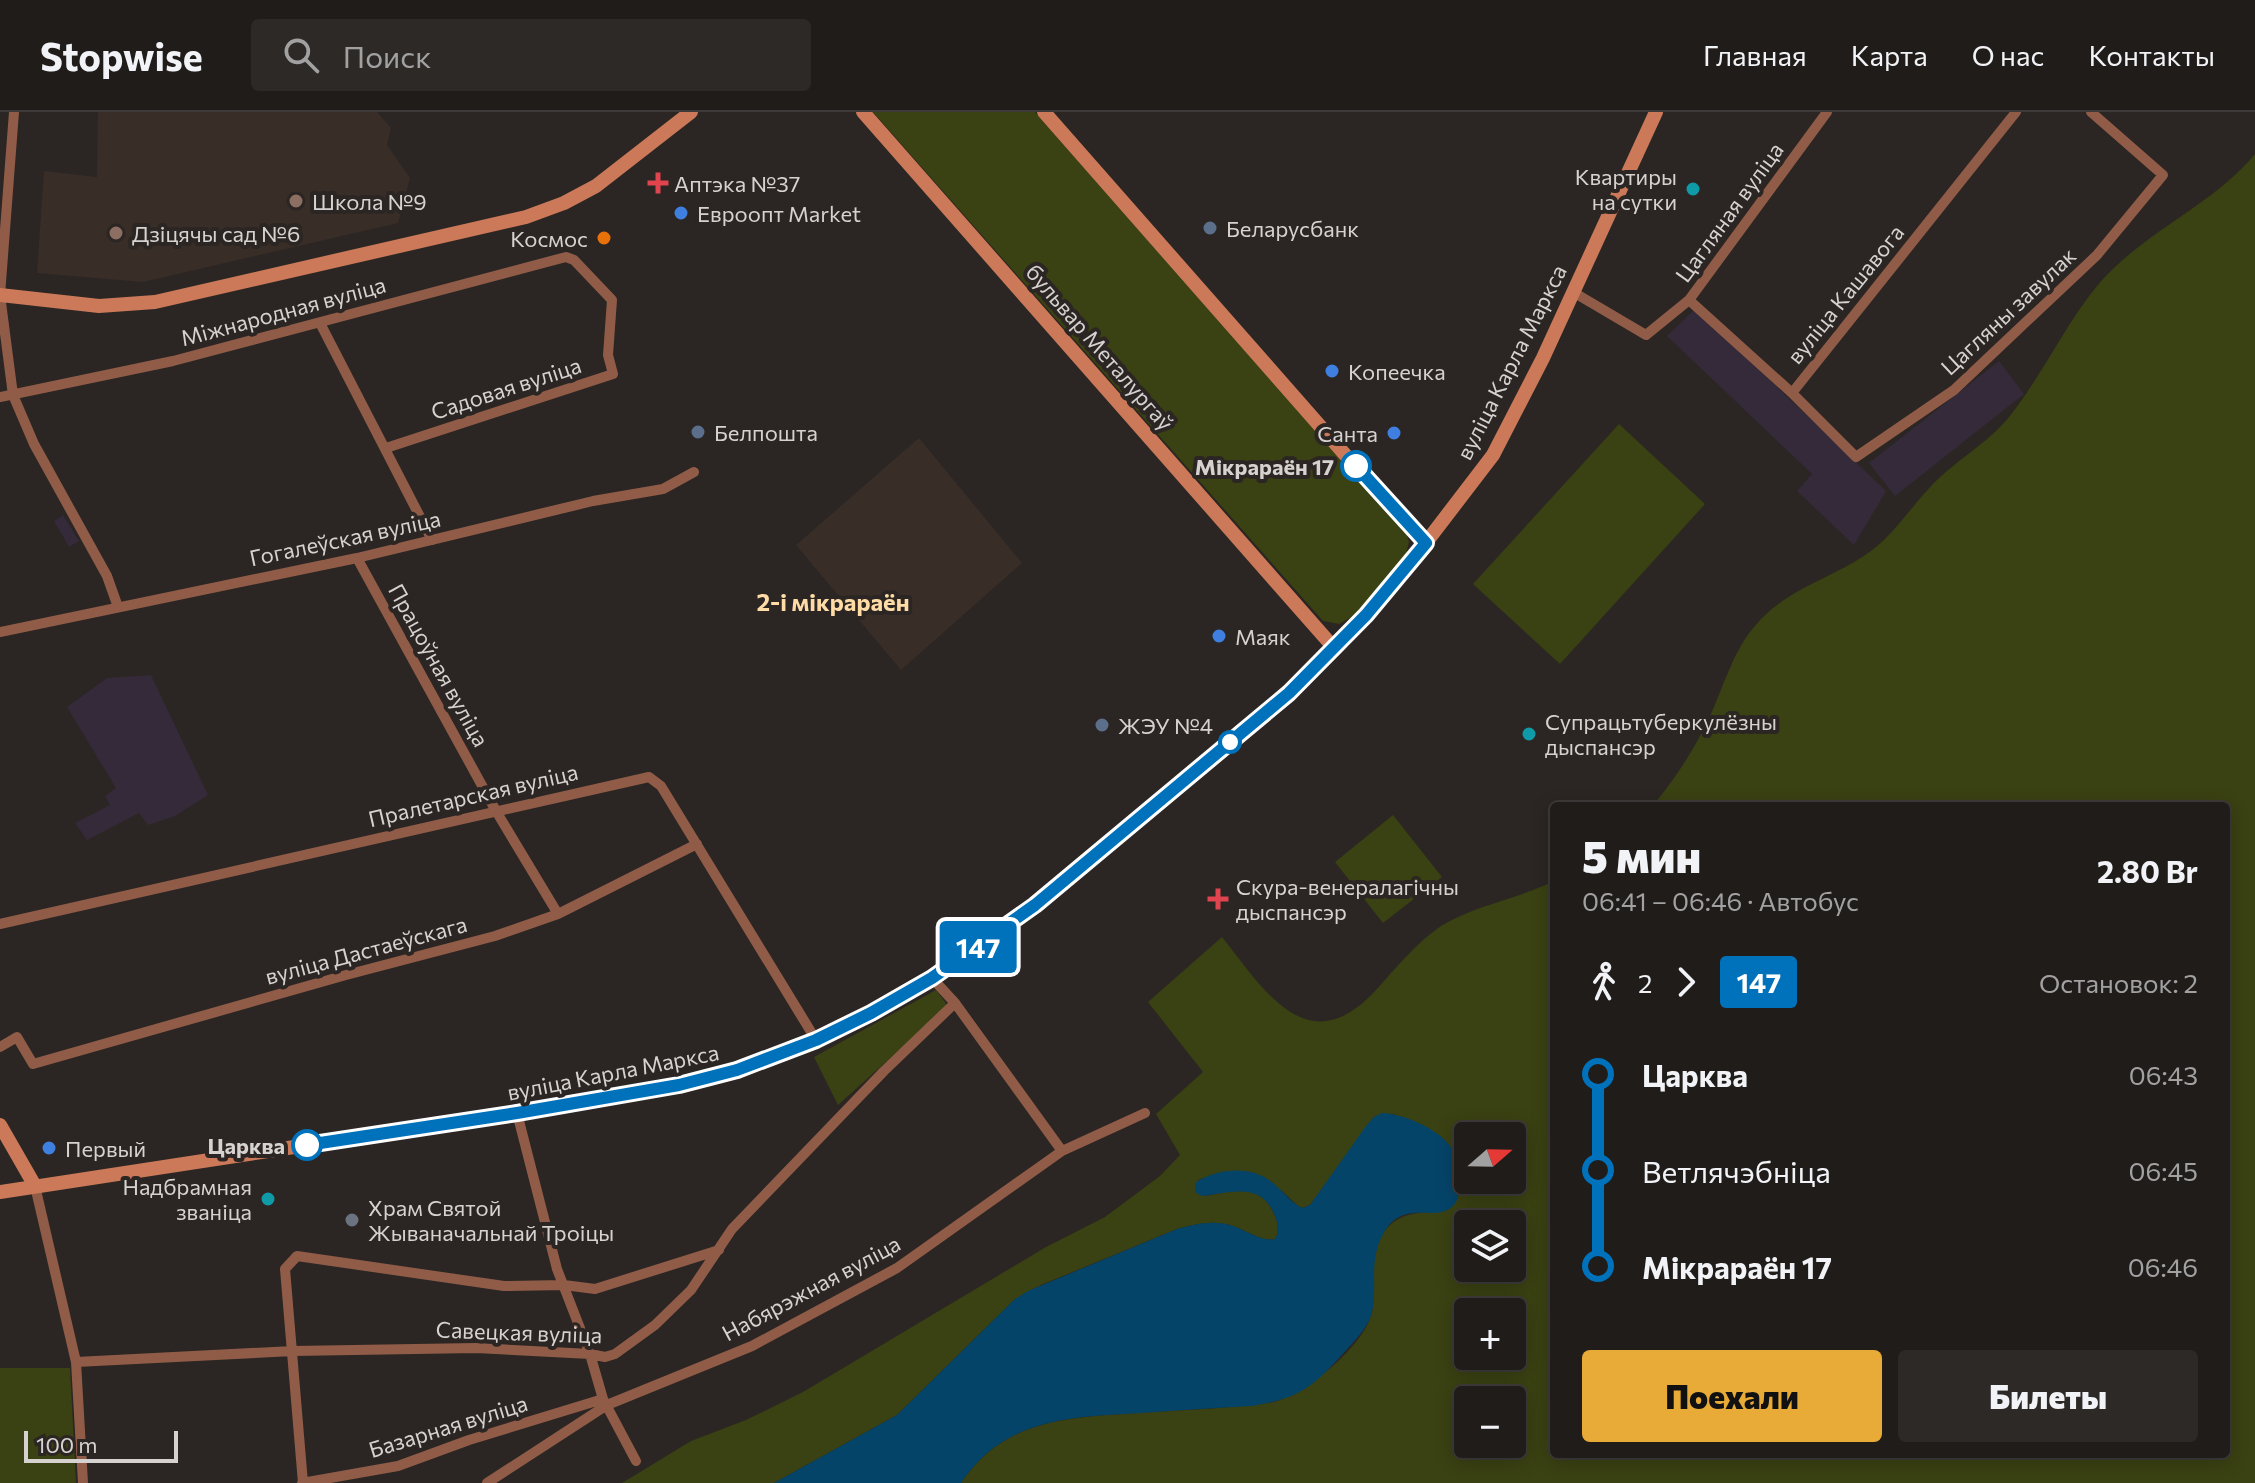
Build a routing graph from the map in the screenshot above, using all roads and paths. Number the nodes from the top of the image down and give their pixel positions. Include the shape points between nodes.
1 (14, 112) edge
2 (691, 112) edge
3 (863, 112) edge
4 (1044, 112) edge
5 (1656, 112) edge
6 (1827, 112) edge
7 (2016, 112) edge
8 (2091, 112) edge
9 (574, 260) joint
10 (1573, 292) junction
11 (0, 295) edge
12 (1689, 300) junction
13 (320, 323) junction
14 (1792, 393) junction
15 (13, 395) junction
16 (0, 397) edge
17 (386, 448) junction
18 (694, 472) dead end
19 (432, 540) junction
20 (1426, 543) junction
21 (357, 558) junction
22 (118, 607) junction
23 (0, 632) edge
24 (1335, 649) junction
25 (496, 811) junction
26 (697, 844) junction
27 (558, 914) junction
28 (0, 924) edge
29 (932, 978) junction
30 (955, 1003) junction
31 (816, 1040) junction
32 (0, 1047) edge
33 (517, 1113) junction
34 (1145, 1113) dead end
35 (0, 1125) edge
36 (1062, 1151) junction
37 (35, 1186) junction
38 (0, 1192) edge
39 (719, 1250) junction
40 (564, 1285) junction
41 (293, 1351) junction
42 (590, 1354) junction
43 (76, 1362) junction
44 (605, 1402) junction
45 (636, 1461) dead end
46 (83, 1483) edge
47 (303, 1483) edge
48 (487, 1483) edge

1 - 11 street
2 - 11 main road via 596,186 501,224 155,302 99,306
3 - 24 main road, бульвар Металургаў
4 - 20 main road
5 - 10 main road, вуліца Карла Маркса
6 - 12 street, Цагляная вуліца
7 - 14 street, вуліца Кашавога
8 - 14 street, Цагляны завулак via 2163,175 2097,255 1954,390 1856,457
9 - 13 street, Міжнародная вуліца via 566,257
9 - 17 street, Садовая вуліца via 612,300 608,355 613,374
10 - 12 street, Цагляная вуліца via 1646,335
10 - 20 main road, вуліца Карла Маркса via 1493,455
11 - 15 street
12 - 14 street, вуліца Кашавога
13 - 15 street, Міжнародная вуліца
13 - 17 street
15 - 16 street, Міжнародная вуліца
15 - 22 street
17 - 19 street
18 - 19 street, Гогалеўская вуліца via 663,489
19 - 21 street, Гогалеўская вуліца
20 - 24 main road, вуліца Карла Маркса
21 - 22 street, Гогалеўская вуліца
21 - 25 street, Працоўная вуліца
22 - 23 street, Гогалеўская вуліца
24 - 29 main road, вуліца Карла Маркса via 1035,905
25 - 26 street, Пралетарская вуліца via 649,777 661,786
25 - 27 street, Працоўная вуліца
25 - 28 street, Пралетарская вуліца
26 - 27 street, вуліца Дастаеўскага
26 - 31 street, Пралетарская вуліца
27 - 32 street, вуліца Дастаеўскага via 33,1064 17,1037
29 - 30 street
29 - 31 main road, вуліца Карла Маркса
30 - 36 street
30 - 39 street, Савецкая вуліца via 742,1218
31 - 33 main road, вуліца Карла Маркса via 679,1085
33 - 37 main road, вуліца Карла Маркса
33 - 40 street
34 - 36 street, Набярэжная вуліца
35 - 37 main road
36 - 44 street, Набярэжная вуліца via 897,1268 828,1307 752,1346
37 - 38 main road, вуліца Карла Маркса
37 - 43 street
39 - 40 street via 595,1289
39 - 42 street, Савецкая вуліца via 691,1290 655,1325 615,1354
40 - 41 street via 504,1286 297,1256 285,1269
40 - 42 street
41 - 42 street, Савецкая вуліца via 476,1348
41 - 43 street, Савецкая вуліца
41 - 47 street
42 - 44 street
43 - 46 street
44 - 45 street
44 - 47 street, Базарная вуліца via 398,1466
44 - 48 street, Набярэжная вуліца

